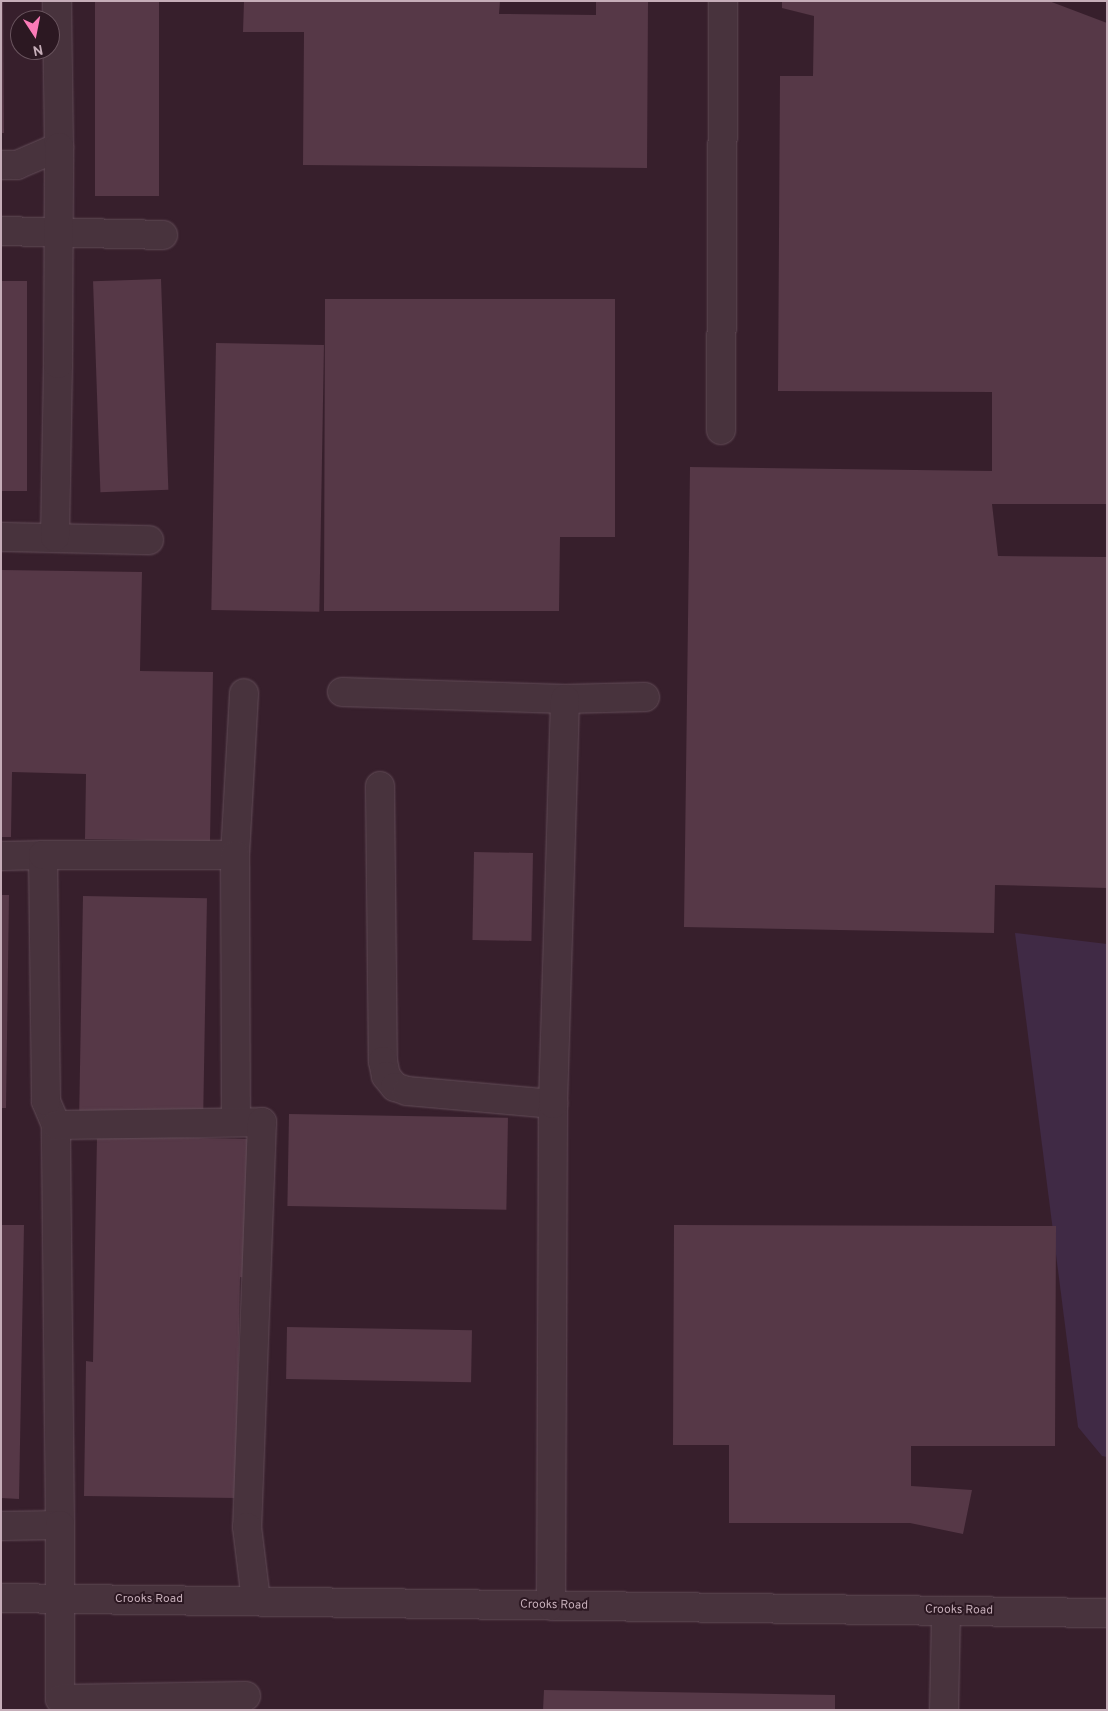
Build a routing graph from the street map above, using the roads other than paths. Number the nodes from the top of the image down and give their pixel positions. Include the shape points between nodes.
1 (57, 1) edge
2 (723, 1) edge
3 (59, 147) junction
4 (1, 165) edge
5 (1, 231) edge
6 (60, 232) junction
7 (163, 235) dead end
8 (721, 430) dead end
9 (1, 537) edge
10 (55, 537) junction
11 (149, 540) dead end
12 (342, 692) dead end
13 (244, 694) dead end
14 (644, 697) dead end
15 (565, 699) junction
16 (380, 786) dead end
17 (43, 855) junction
18 (235, 855) junction
19 (1, 856) edge
20 (553, 1104) junction
21 (236, 1122) junction
22 (56, 1124) junction
23 (60, 1525) junction
24 (1, 1526) edge
25 (1, 1598) edge
26 (60, 1599) junction
27 (256, 1600) junction
28 (550, 1606) junction
29 (946, 1611) junction
30 (1107, 1613) edge
31 (246, 1696) dead end
32 (944, 1710) edge

1 - 3 street
2 - 8 street
3 - 4 street via 17,165
3 - 6 street
5 - 6 street
6 - 7 street
6 - 10 street
9 - 10 street
10 - 11 street
12 - 15 street
13 - 18 street
14 - 15 street
15 - 20 street
16 - 20 street via 383,1061 386,1076 395,1087 407,1092
17 - 18 street
17 - 19 street
17 - 22 street via 46,1101
18 - 21 street
20 - 28 street
21 - 22 street
21 - 27 street via 262,1122 247,1528
22 - 23 street
23 - 24 street
23 - 26 street
25 - 26 street, Crooks Road
26 - 27 street, Crooks Road
26 - 31 street via 60,1699
27 - 28 street, Crooks Road
28 - 29 street, Crooks Road
29 - 30 street, Crooks Road
29 - 32 street

